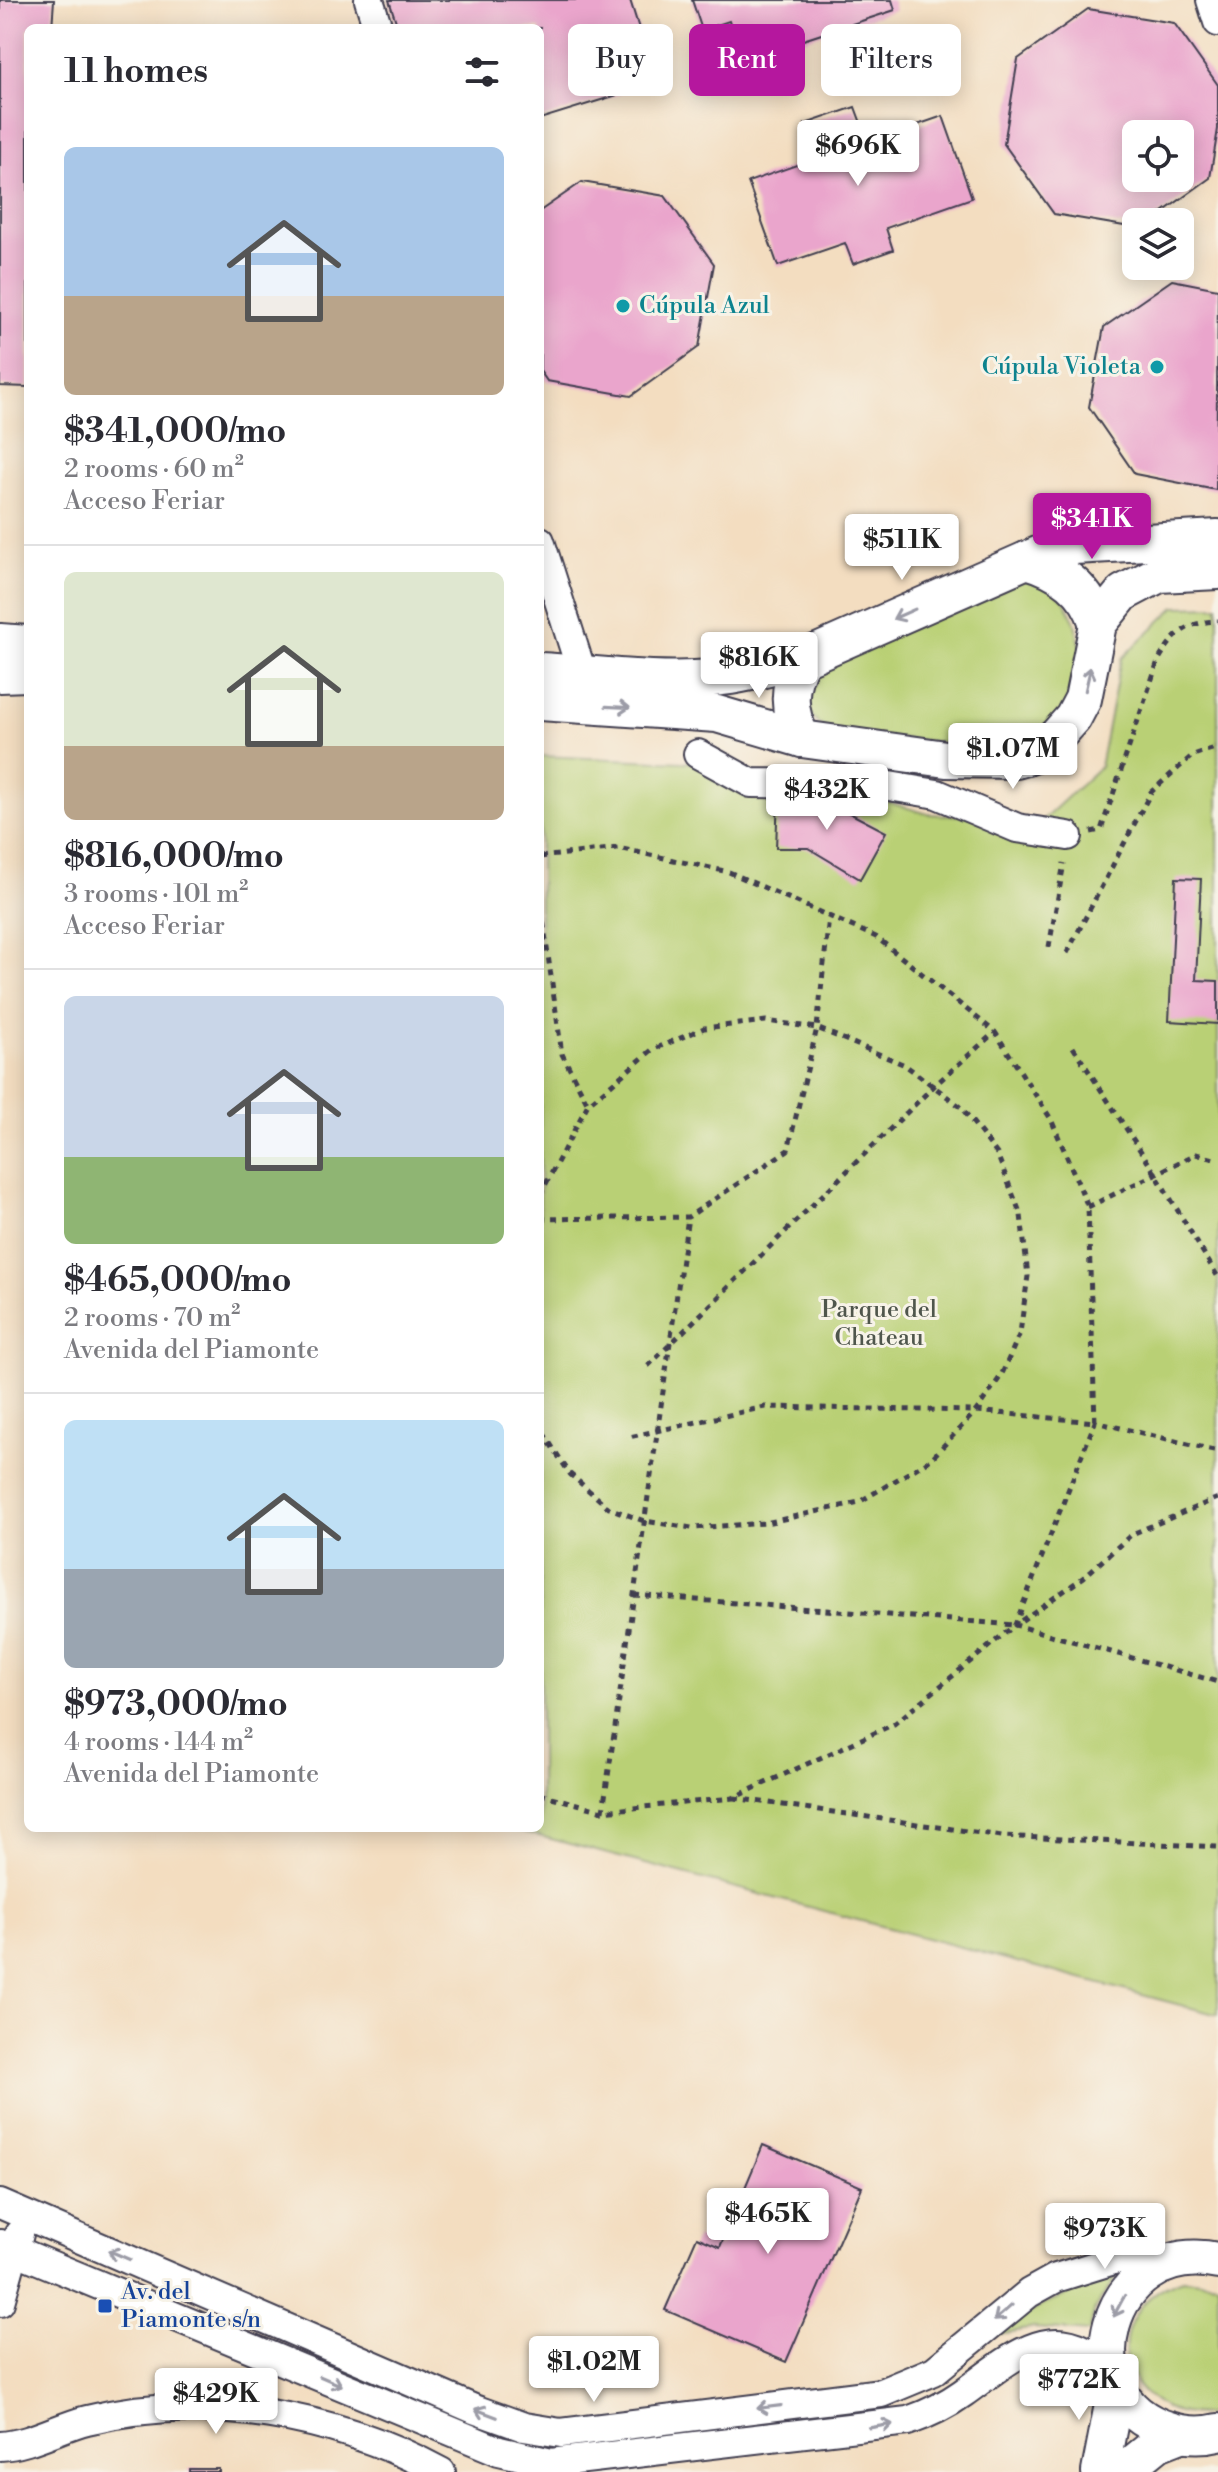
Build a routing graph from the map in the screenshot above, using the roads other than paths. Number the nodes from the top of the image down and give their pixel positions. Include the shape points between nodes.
1 (369, 0) edge
2 (1211, 0) edge
3 (1218, 22) edge
4 (377, 24) edge
5 (1218, 538) edge
6 (544, 554) edge
7 (1027, 560) junction
8 (1218, 571) edge
9 (1098, 624) junction
10 (0, 642) edge
11 (24, 644) edge
12 (802, 659) junction
13 (544, 671) edge
14 (24, 673) edge
15 (582, 673) junction
16 (0, 674) edge
17 (544, 702) edge
18 (802, 739) junction
19 (698, 754) dead end
20 (1068, 836) road end
21 (0, 2204) edge
22 (27, 2216) junction
23 (6, 2246) edge
24 (1205, 2256) edge
25 (0, 2302) edge
26 (1114, 2378) junction
27 (546, 2432) junction
28 (1207, 2435) edge
29 (0, 2446) edge
30 (551, 2467) edge
31 (441, 2472) edge
32 (1100, 2472) edge
33 (1122, 2472) edge

1 - 4 street
2 - 3 street
5 - 7 main road via 1071,544
6 - 15 street
7 - 9 main road via 1051,567 1070,581 1094,610
7 -> 12 main road
8 - 9 main road via 1159,574 1141,581 1123,593
18 -> 9 main road via 946,759 1030,756 1056,737 1083,699
10 - 11 main road
12 - 15 main road via 714,678
12 - 18 main road via 789,704
13 - 15 main road
14 - 16 main road
17 -> 18 main road via 717,714
19 - 20 street via 751,783 883,785 937,794 1017,828
21 - 22 street
22 - 23 street
27 -> 22 street via 474,2409
23 - 25 street
23 -> 30 street via 499,2451
24 -> 26 main road via 1155,2267 1120,2301 1109,2335
24 -> 27 street via 1117,2259 1056,2278 1029,2293 934,2371 881,2393
26 - 28 main road via 1140,2415 1159,2427
30 -> 26 street via 908,2421 936,2411 1033,2346 1076,2346 1096,2355
26 - 32 main road
27 - 30 street
28 - 33 main road via 1158,2443
29 - 31 street via 87,2420 200,2408 314,2422 389,2446

